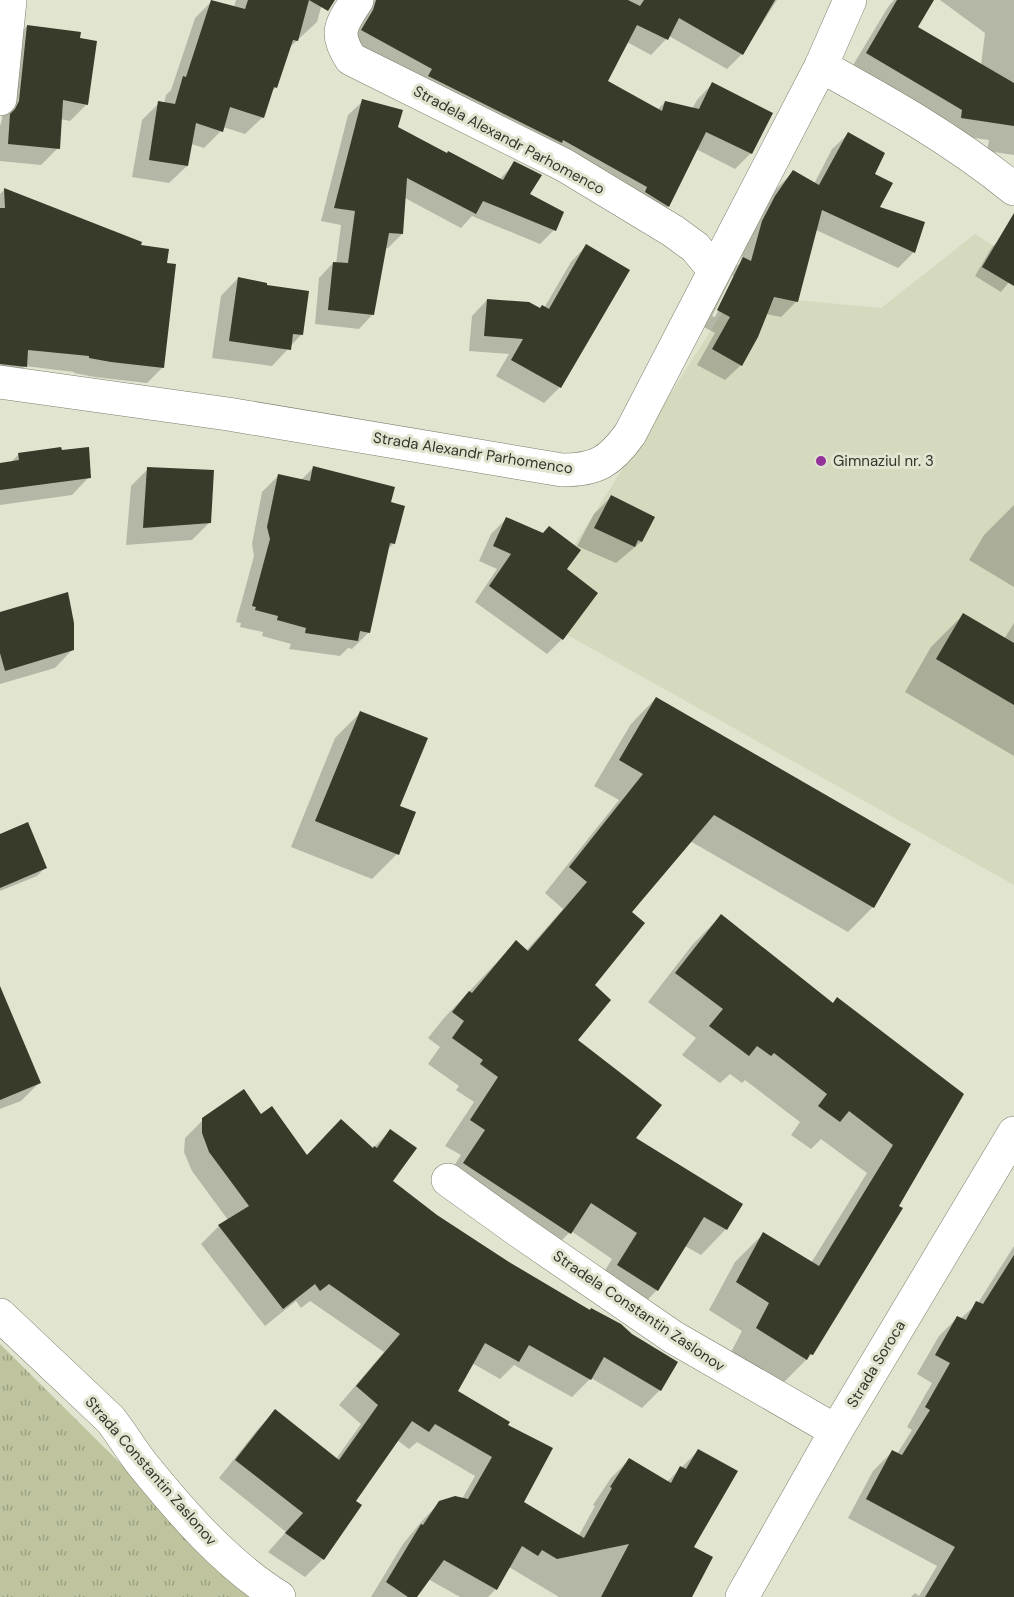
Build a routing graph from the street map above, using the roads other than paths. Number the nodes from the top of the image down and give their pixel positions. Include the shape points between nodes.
1 (9, 0) edge
2 (357, 0) edge
3 (850, 0) edge
4 (820, 66) junction
5 (0, 99) edge
6 (1014, 189) edge
7 (714, 270) junction
8 (0, 382) edge
9 (1014, 1133) edge
10 (448, 1179) dead end
11 (0, 1315) edge
12 (837, 1431) junction
13 (279, 1597) edge
14 (742, 1597) edge

1 - 5 street
2 - 7 street, Stradela Alexandr Parhomenco via 340,27 341,44 351,58 564,165 673,231 695,247
3 - 4 street, Strada Alexandr Parhomenco
4 - 6 street via 947,139
4 - 7 street, Strada Alexandr Parhomenco
7 - 8 street, Strada Alexandr Parhomenco via 630,434 603,463 583,470 562,470 228,414
9 - 12 street, Strada Soroca
10 - 12 street, Stradela Сonstantin Zaslonov via 673,1337
11 - 13 street, Strada Constantin Zaslonov via 110,1419 141,1463 216,1547
12 - 14 street, Strada Soroca

